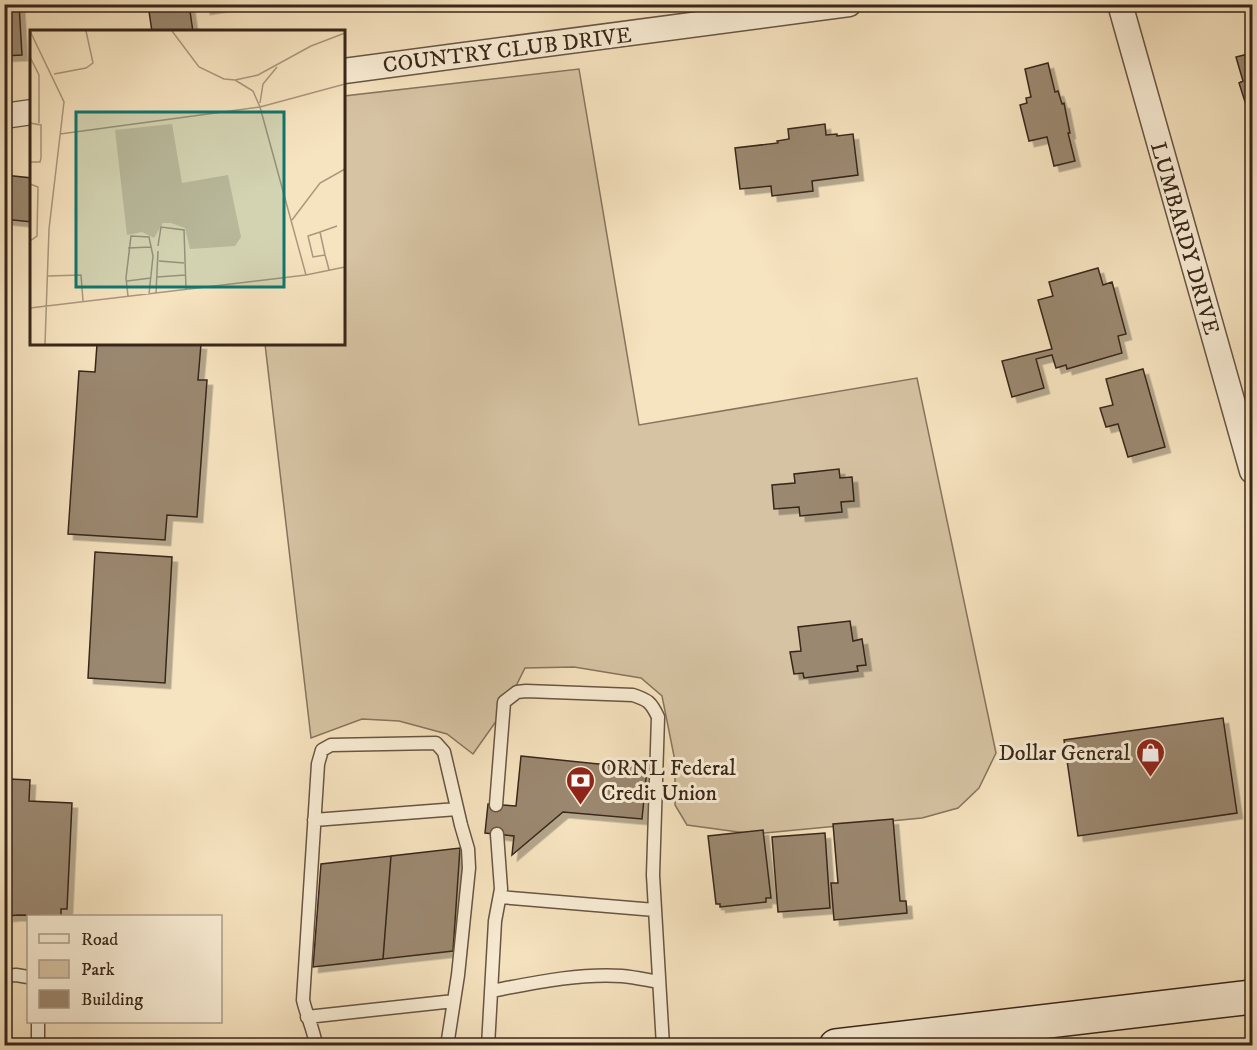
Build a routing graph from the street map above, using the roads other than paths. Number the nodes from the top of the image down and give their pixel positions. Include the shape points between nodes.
1 (849, 4) edge
2 (1120, 4) edge
3 (345, 71) edge
4 (30, 112) edge
5 (4, 116) edge
6 (1252, 471) edge
7 (496, 805) dead end
8 (457, 809) junction
9 (314, 820) junction
10 (497, 834) dead end
11 (500, 897) junction
12 (655, 910) junction
13 (4, 976) edge
14 (27, 977) edge
15 (659, 982) junction
16 (491, 992) junction
17 (1252, 997) edge
18 (454, 1001) junction
19 (307, 1017) junction
20 (38, 1023) edge
21 (38, 1046) edge
22 (316, 1046) edge
23 (447, 1046) edge
24 (488, 1046) edge
25 (663, 1046) edge
26 (836, 1046) edge

1 - 3 street, COUNTRY CLUB DRIVE
2 - 6 street, LUMBARDY DRIVE
4 - 5 street
7 - 12 lane via 504,702 517,692 633,695 646,699 658,717
8 - 9 lane
8 - 9 lane via 444,752 436,743 331,745 322,750 318,764
8 - 18 lane via 468,849 468,868
9 - 19 lane via 303,1000
10 - 11 lane
11 - 12 lane
11 - 16 lane
12 - 15 lane
13 - 14 lane
15 - 16 lane via 621,976 585,977
15 - 25 lane
16 - 24 lane
17 - 26 main road
18 - 19 lane
18 - 23 lane
19 - 22 lane
20 - 21 lane

